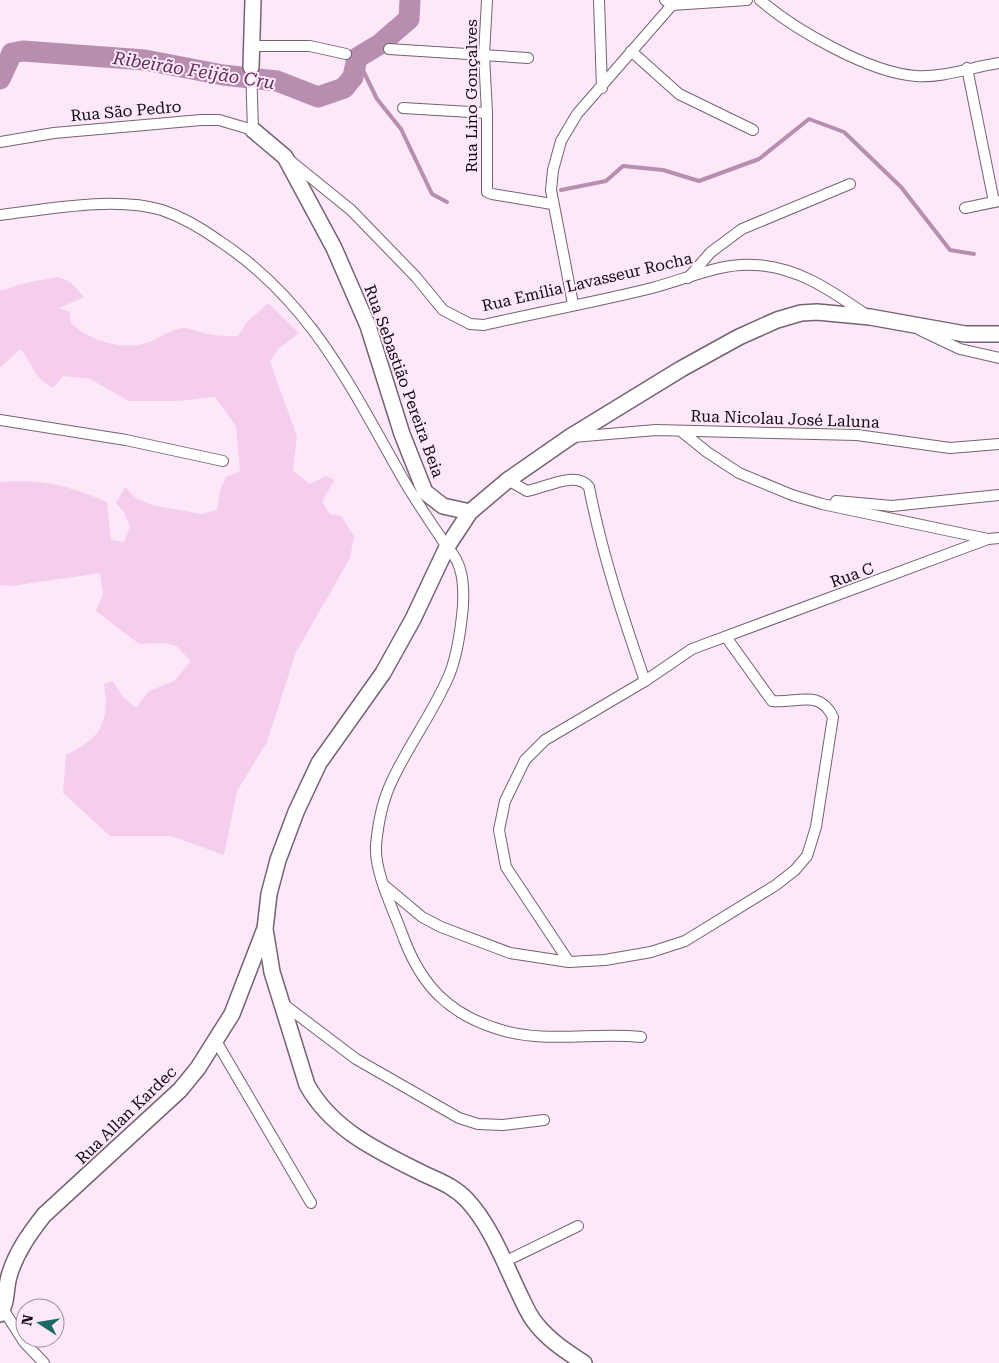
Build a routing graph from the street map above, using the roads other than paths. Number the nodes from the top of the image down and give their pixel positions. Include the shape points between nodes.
1 (253, 0) edge
2 (487, 0) edge
3 (599, 0) edge
4 (747, 0) edge
5 (760, 0) edge
6 (669, 2) edge
7 (250, 46) junction
8 (389, 49) dead end
9 (631, 51) junction
10 (346, 54) dead end
11 (484, 55) junction
12 (528, 58) dead end
13 (999, 63) edge
14 (251, 67) joint
15 (967, 68) junction
16 (602, 88) junction
17 (403, 108) dead end
18 (487, 113) junction
19 (253, 130) junction
20 (753, 130) dead end
21 (0, 142) edge
22 (285, 157) junction
23 (850, 184) dead end
24 (996, 201) edge
25 (552, 204) junction
26 (965, 208) dead end
27 (0, 215) edge
28 (687, 279) junction
29 (573, 304) junction
30 (870, 317) junction
31 (908, 324) junction
32 (999, 334) edge
33 (999, 358) edge
34 (0, 420) edge
35 (681, 431) junction
36 (570, 437) junction
37 (999, 444) edge
38 (223, 461) dead end
39 (508, 480) junction
40 (792, 495) junction
41 (999, 495) edge
42 (470, 512) junction
43 (999, 538) edge
44 (988, 539) junction
45 (447, 546) junction
46 (726, 637) junction
47 (645, 681) junction
48 (384, 885) junction
49 (265, 929) junction
50 (569, 962) junction
51 (281, 1002) junction
52 (641, 1037) dead end
53 (216, 1041) junction
54 (544, 1120) dead end
55 (311, 1203) dead end
56 (578, 1226) dead end
57 (504, 1262) junction
58 (2, 1312) edge
59 (44, 1363) edge
60 (584, 1363) edge

1 - 7 street
2 - 11 street, Rua Lino Gonçalves
3 - 16 street
4 - 6 street
5 - 15 street via 800,30 868,63 895,72 936,75
6 - 9 street
7 - 10 street via 310,46
7 - 14 street
8 - 11 street
9 - 16 street
9 - 20 street via 679,94
11 - 12 street
11 - 18 street, Rua Lino Gonçalves
13 - 15 street
14 - 19 street
15 - 24 street
16 - 25 street via 577,114 561,141 553,170
17 - 18 street
18 - 25 street, Rua Lino Gonçalves via 487,192
19 - 21 street, Rua São Pedro via 219,120 201,120 54,133
19 - 22 street, Rua Emília Lavasseur Rocha
22 - 29 street, Rua Emília Lavasseur Rocha via 351,210 443,310 454,317 470,324 484,324
22 - 42 street, Rua Sebastião Pereira Beia via 357,298 402,434 425,492 443,506
23 - 28 street via 734,234 711,252
24 - 26 street
25 - 29 street
27 - 45 street via 80,205 116,204 161,210 194,224 238,253 281,292 319,336 363,405 398,472
28 - 29 street, Rua Emília Lavasseur Rocha
28 - 30 street, Rua Emília Lavasseur Rocha via 738,265 788,271 824,287
30 - 31 street
30 - 36 street via 816,312 777,320 681,369
31 - 32 street via 965,334
31 - 33 street via 955,348
34 - 38 street via 126,440
35 - 36 street, Rua Nicolau José Laluna
35 - 37 street, Rua Nicolau José Laluna via 857,435 950,448
35 - 40 street via 733,469
36 - 39 street
39 - 42 street
39 - 47 street via 527,491 571,479 579,479 589,487 607,566
40 - 41 street via 892,506
40 - 44 street
42 - 45 street
43 - 44 street
44 - 46 street, Rua C
45 - 48 street via 461,569 464,590 461,628 451,672 385,796 376,848
45 - 49 street via 383,673 319,763 278,860 269,894
46 - 47 street, Rua C via 692,649
46 - 50 street via 772,701 821,701 833,717 816,828 807,856 776,885 685,941 651,952
47 - 50 street, Rua C via 546,740 525,760 505,801 499,830 506,867
48 - 50 street via 422,917 442,927 510,953
48 - 52 street via 414,964 426,984 450,1007 497,1029 524,1035
49 - 51 street
49 - 53 street, Rua Allan Kardec via 232,1014
51 - 54 street via 356,1058 459,1118 478,1124 503,1125
51 - 57 street via 316,1101 334,1121 376,1150 450,1185 480,1216
53 - 55 street
53 - 58 street, Rua Allan Kardec via 180,1090 44,1216 26,1238 10,1273
56 - 57 street
57 - 60 street via 537,1325 557,1345
58 - 59 street

